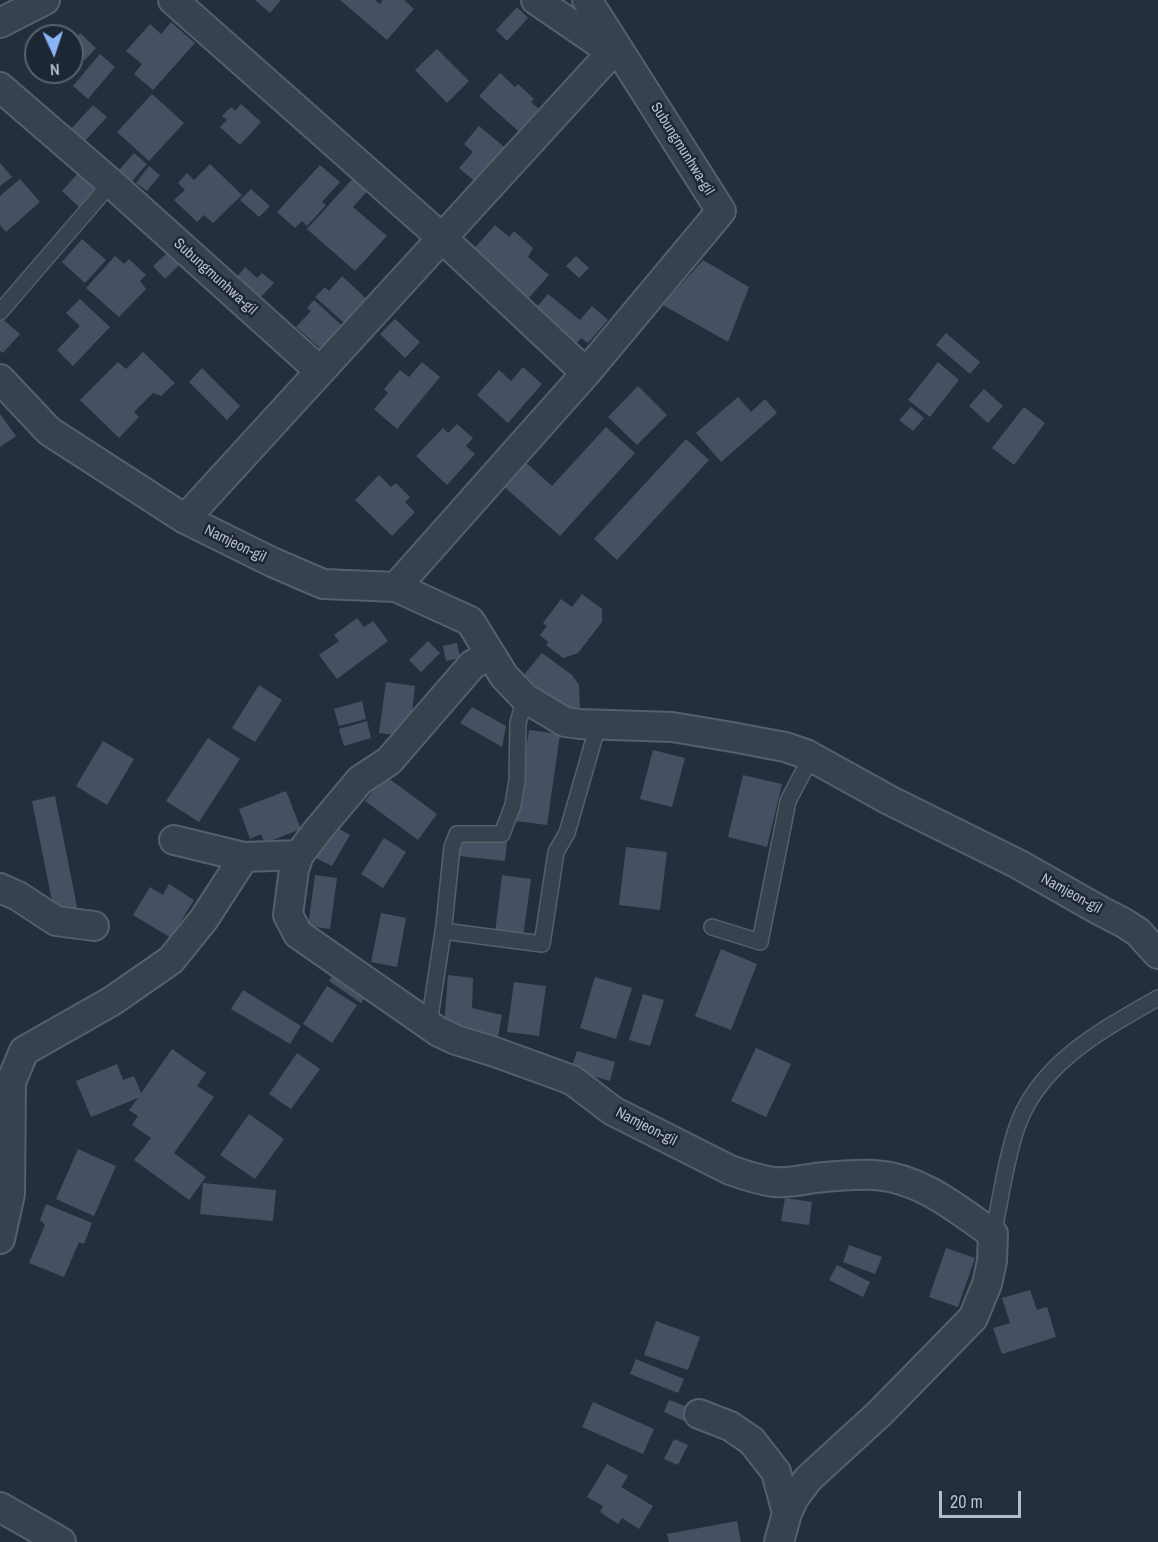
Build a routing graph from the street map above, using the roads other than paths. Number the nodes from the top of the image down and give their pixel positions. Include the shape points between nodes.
1 (45, 0) edge
2 (173, 0) edge
3 (536, 0) edge
4 (587, 0) edge
5 (0, 23) edge
6 (0, 87) edge
7 (111, 183) junction
8 (442, 238) junction
9 (0, 312) edge
10 (320, 371) junction
11 (586, 374) junction
12 (0, 379) edge
13 (185, 519) junction
14 (396, 587) junction
15 (490, 654) junction
16 (525, 698) junction
17 (598, 725) junction
18 (811, 757) junction
19 (174, 840) dead end
20 (299, 855) junction
21 (244, 857) junction
22 (0, 888) edge
23 (94, 926) dead end
24 (712, 927) dead end
25 (443, 931) junction
26 (1158, 954) edge
27 (1158, 998) edge
28 (429, 1024) junction
29 (993, 1233) junction
30 (0, 1239) edge
31 (699, 1414) dead end
32 (0, 1507) edge
33 (787, 1513) junction
34 (61, 1542) edge
35 (779, 1542) edge

1 - 5 street
2 - 8 street
3 - 8 street via 612,52
4 - 11 street, Subungmunhwa-gil via 721,212
6 - 7 street, Subungmunhwa-gil
7 - 9 lane
7 - 10 street, Subungmunhwa-gil
8 - 10 street
8 - 11 street
10 - 13 street
11 - 14 street, Subungmunhwa-gil
12 - 13 street, Namjeon-gil via 49,431
13 - 14 street, Namjeon-gil via 323,584
14 - 15 street, Namjeon-gil via 470,621
15 - 16 street, Namjeon-gil
15 - 20 street, Namjeon-gil via 466,671 388,760 360,780
16 - 17 street, Namjeon-gil via 565,722
16 - 25 lane via 518,723 513,805 502,834 457,834 452,847
17 - 18 street, Namjeon-gil via 672,727 785,747
17 - 25 lane via 567,833 556,852 542,944
18 - 24 lane via 788,801 760,942
18 - 26 street, Namjeon-gil via 1124,923
19 - 21 street
20 - 21 street
20 - 28 street, Namjeon-gil via 288,915 298,934
21 - 30 street via 204,919 171,960 112,1001 24,1051 11,1082 10,1194
22 - 23 street via 56,921
25 - 28 lane
27 - 29 lane via 1089,1038 1049,1074 1033,1095 1016,1128
28 - 29 street, Namjeon-gil via 456,1040 572,1080 613,1111 730,1170 775,1182 851,1175 898,1179 935,1194
29 - 33 street via 987,1284 973,1318 880,1413 808,1479
31 - 33 street via 730,1426 752,1441 776,1472
32 - 34 street
33 - 35 street

